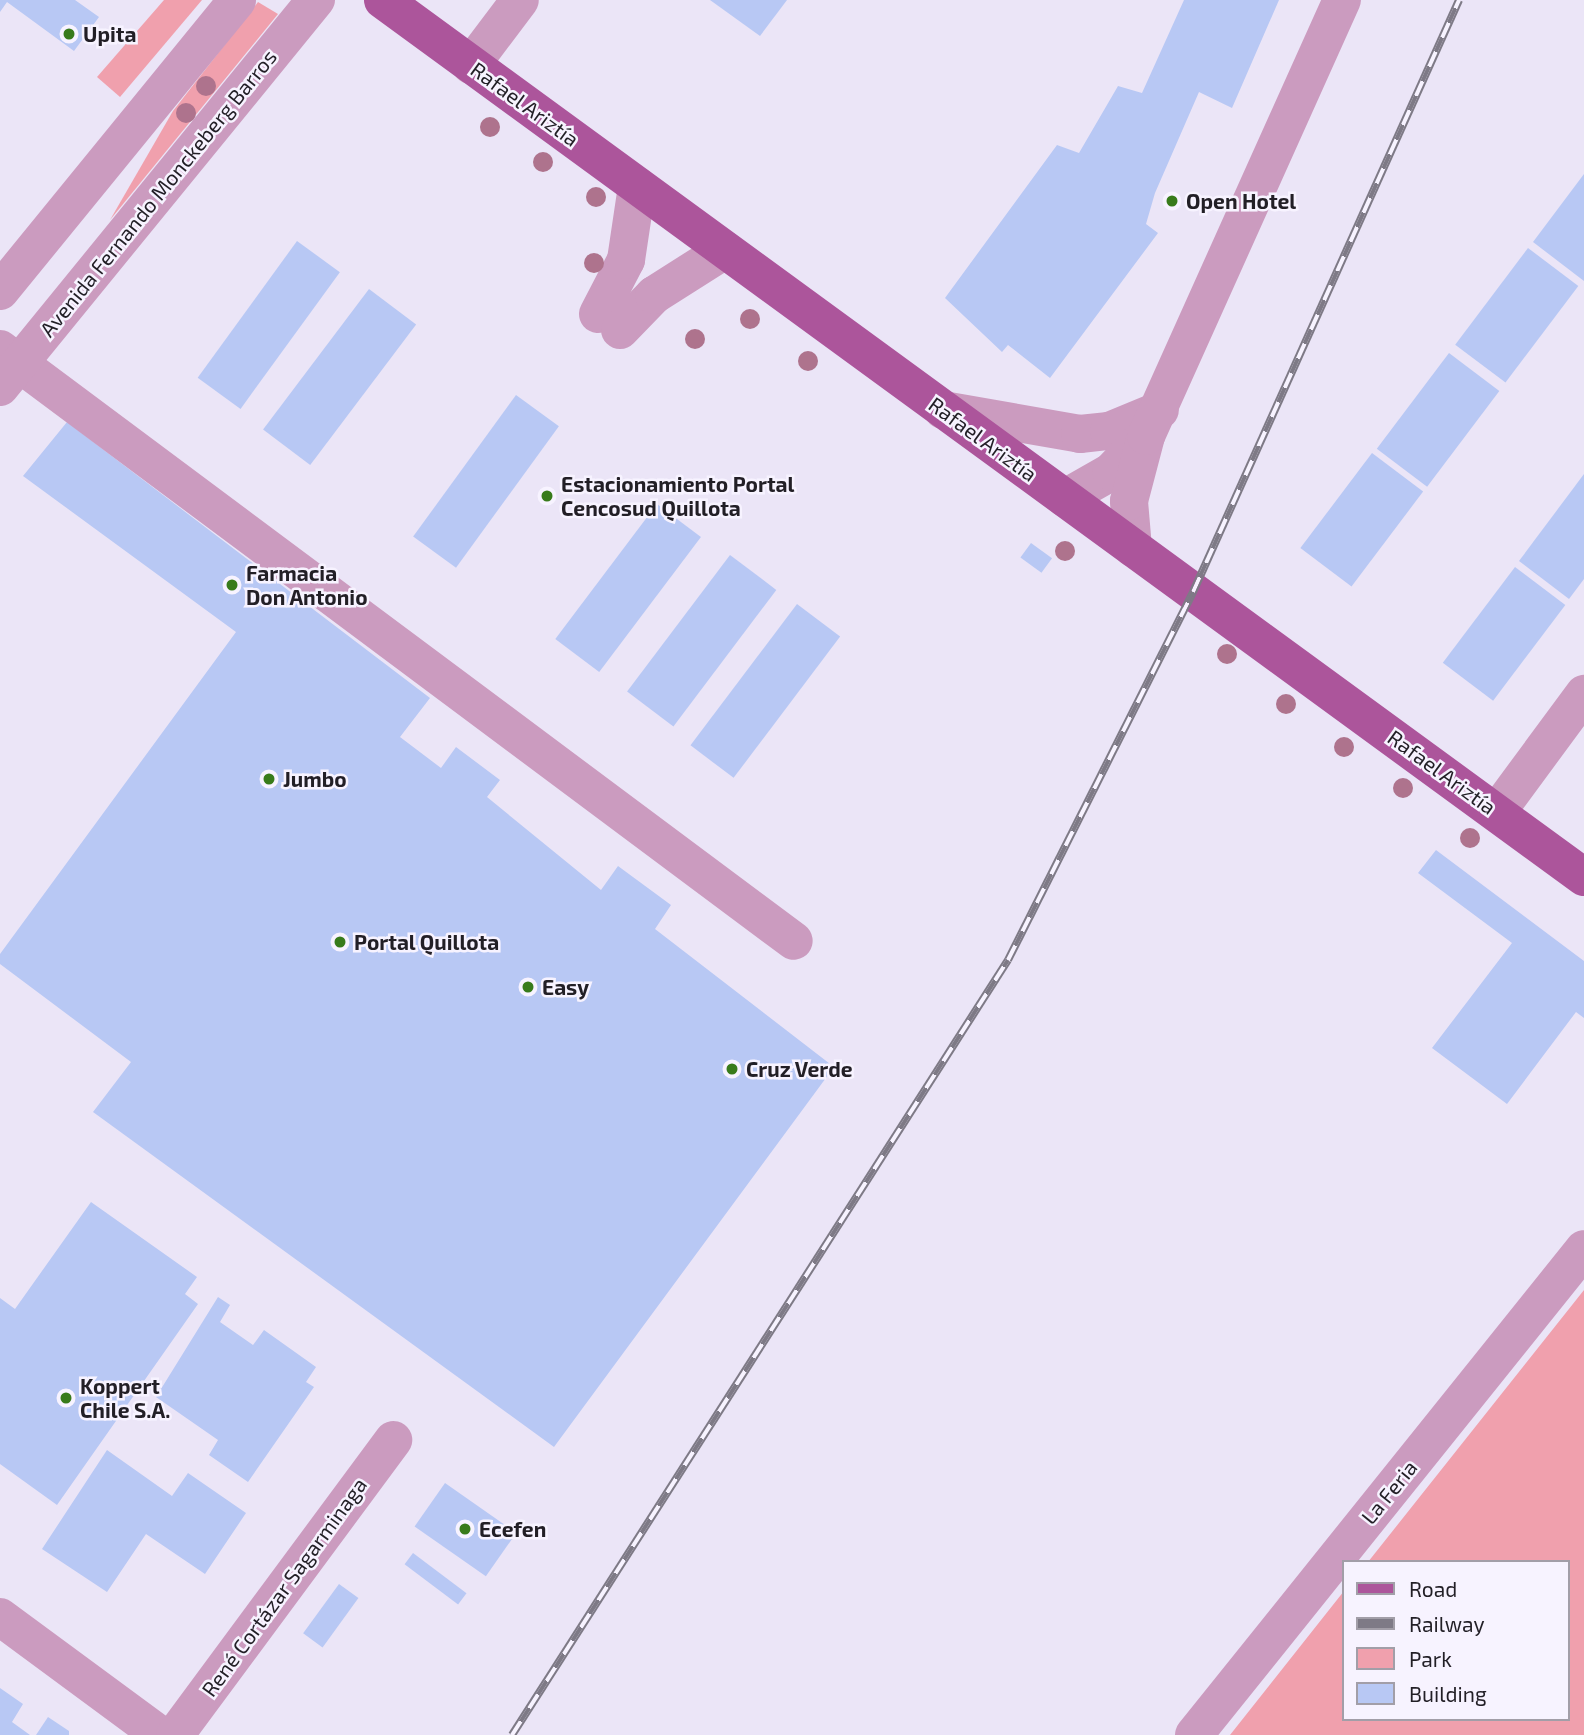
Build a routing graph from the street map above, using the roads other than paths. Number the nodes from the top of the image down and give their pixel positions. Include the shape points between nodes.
1 (237, 0) edge
2 (316, 0) edge
3 (383, 0) edge
4 (520, 0) edge
5 (1342, 0) edge
6 (471, 65) junction
7 (637, 186) junction
8 (724, 250) junction
9 (0, 291) edge
10 (6, 367) edge
11 (943, 410) junction
12 (1153, 423) junction
13 (1065, 498) junction
14 (1133, 548) junction
15 (1584, 694) edge
16 (1497, 812) junction
17 (1584, 877) edge
18 (794, 941) dead end
19 (1584, 1249) edge
20 (393, 1440) dead end
21 (0, 1617) edge
22 (160, 1735) edge
23 (175, 1735) edge
24 (1194, 1735) edge

1 - 9 street
2 - 10 street, Avenida Fernando Monckeberg Barros
3 - 6 main road, Rafael Ariztía
4 - 6 street
5 - 12 street
6 - 7 main road, Rafael Ariztía
7 - 8 main road, Rafael Ariztía
7 - 8 street via 626,260 609,322
8 - 11 main road, Rafael Ariztía
10 - 18 street
11 - 12 street via 1080,434
11 - 13 main road, Rafael Ariztía
12 - 13 street via 1111,472
12 - 14 street via 1129,501
13 - 14 main road, Rafael Ariztía
14 - 16 main road, Rafael Ariztía
15 - 16 street
16 - 17 main road, Rafael Ariztía
19 - 24 street, La Feria
20 - 23 street, René Cortázar Sagarminaga
21 - 22 street

